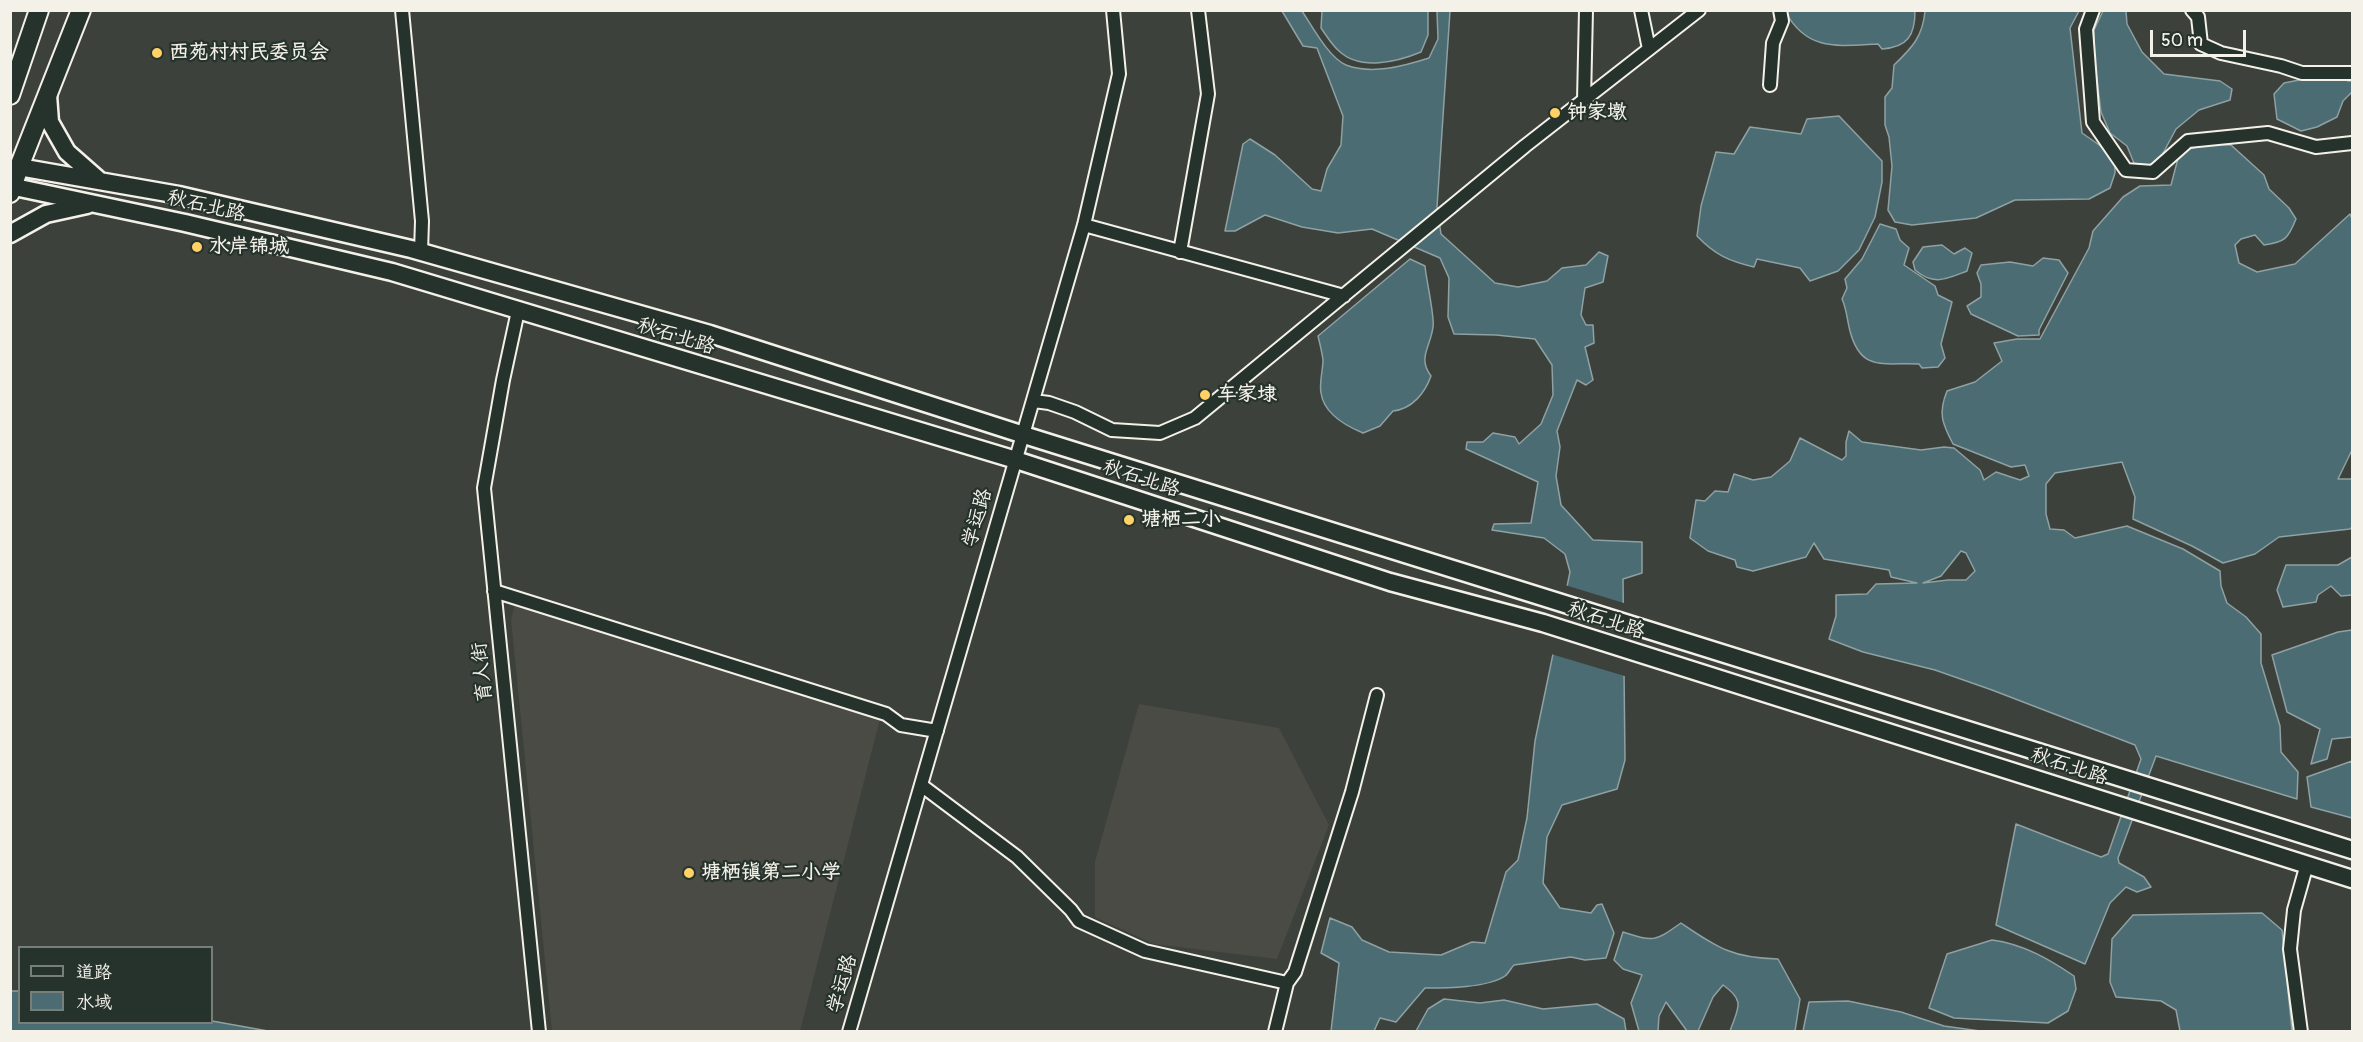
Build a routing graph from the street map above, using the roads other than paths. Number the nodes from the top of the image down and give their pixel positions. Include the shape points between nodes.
1 (39, 10) edge
2 (81, 10) edge
3 (402, 10) edge
4 (1113, 10) edge
5 (1198, 10) edge
6 (1586, 10) edge
7 (1641, 10) edge
8 (1699, 10) edge
9 (1780, 10) edge
10 (2093, 10) edge
11 (2192, 10) edge
12 (1649, 49) junction
13 (2352, 73) edge
14 (15, 76) edge
15 (1770, 85) dead end
16 (10, 95) edge
17 (48, 95) junction
18 (1584, 100) junction
19 (2352, 143) edge
20 (15, 166) edge
21 (101, 182) junction
22 (12, 189) edge
23 (94, 204) junction
24 (1084, 225) junction
25 (10, 234) edge
26 (421, 252) junction
27 (1180, 252) junction
28 (1344, 296) junction
29 (518, 311) junction
30 (1034, 401) junction
31 (1024, 435) junction
32 (1016, 460) junction
33 (494, 591) junction
34 (1377, 695) dead end
35 (937, 731) junction
36 (921, 785) junction
37 (2352, 850) edge
38 (2307, 864) junction
39 (2352, 879) edge
40 (1287, 983) junction
41 (539, 1032) edge
42 (849, 1032) edge
43 (1275, 1032) edge
44 (2301, 1032) edge

1 - 14 highway
2 - 17 highway
3 - 26 street via 422,221
4 - 24 street, 学运路 via 1119,74
5 - 27 street via 1208,94
6 - 18 street
7 - 12 street
8 - 12 street
9 - 15 street via 1782,21 1773,43
10 - 19 street via 2086,29 2093,122 2126,170 2153,172 2188,141 2268,134 2316,147
11 - 13 street via 2198,17 2202,44 2221,53 2302,73
12 - 18 street
14 - 16 highway
17 - 20 highway
17 - 21 main road via 50,122 67,152
18 - 28 street
20 - 21 main road, 秋石北路
20 - 22 highway
21 - 26 main road, 秋石北路 via 179,195
22 - 23 main road, 秋石北路
23 - 25 main road via 46,214
23 - 29 main road, 秋石北路 via 392,272
24 - 27 street
24 - 30 street, 学运路
26 - 31 main road, 秋石北路 via 711,334
27 - 28 street
28 - 30 street via 1195,418 1160,433 1112,430 1075,412
29 - 32 main road, 秋石北路
29 - 33 street, 育人街 via 483,488
30 - 31 street, 学运路
31 - 32 street, 学运路
31 - 37 main road, 秋石北路
32 - 35 street, 学运路
32 - 38 main road, 秋石北路 via 1390,582 1543,623
33 - 35 street via 886,714 901,725
33 - 41 street, 育人街
34 - 40 street via 1352,792 1295,972
35 - 36 street, 学运路
36 - 40 street via 1017,857 1078,921 1145,951
36 - 42 street, 学运路
38 - 39 main road, 秋石北路
38 - 44 street via 2294,910 2290,949
40 - 43 street

